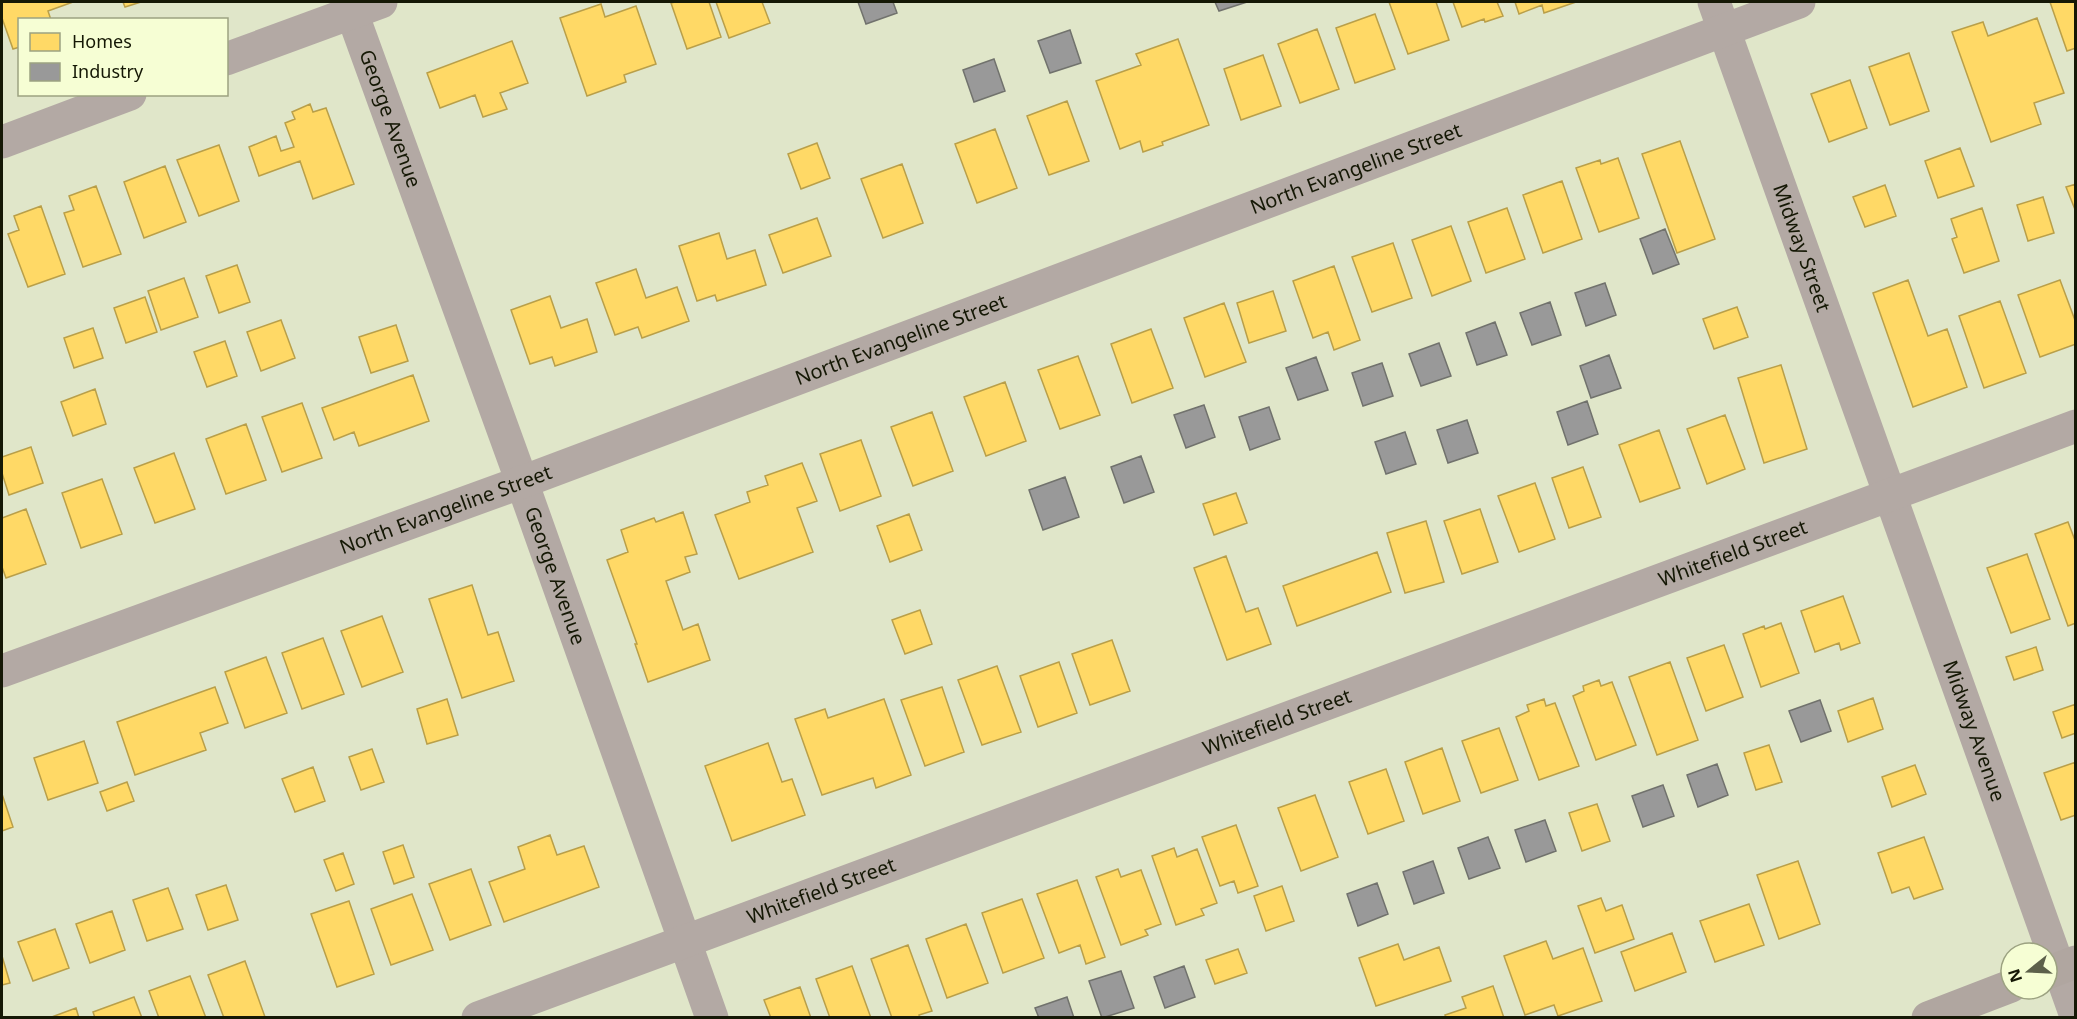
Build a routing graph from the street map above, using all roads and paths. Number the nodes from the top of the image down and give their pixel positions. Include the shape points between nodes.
1 (1799, 2) edge
2 (360, 5) edge
3 (1718, 16) edge
4 (228, 57) edge
5 (125, 96) edge
6 (2, 142) edge
7 (2076, 426) edge
8 (522, 482) junction
9 (1890, 494) junction
10 (2, 671) edge
11 (684, 941) junction
12 (2061, 968) edge
13 (1999, 990) edge
14 (2076, 1016) edge
15 (478, 1017) edge
16 (712, 1017) edge
17 (1928, 1017) edge

1 - 3 street, North Evangeline Street
2 - 4 street
2 - 8 street, George Avenue
3 - 8 street, North Evangeline Street
3 - 9 street, Midway Street
5 - 6 street
7 - 9 street, Whitefield Street
8 - 10 street, North Evangeline Street
8 - 11 street, George Avenue
9 - 11 street, Whitefield Street
9 - 12 street, Midway Avenue
11 - 15 street, Whitefield Street
11 - 16 street, George Avenue
12 - 14 street, Midway Avenue
13 - 17 main road

